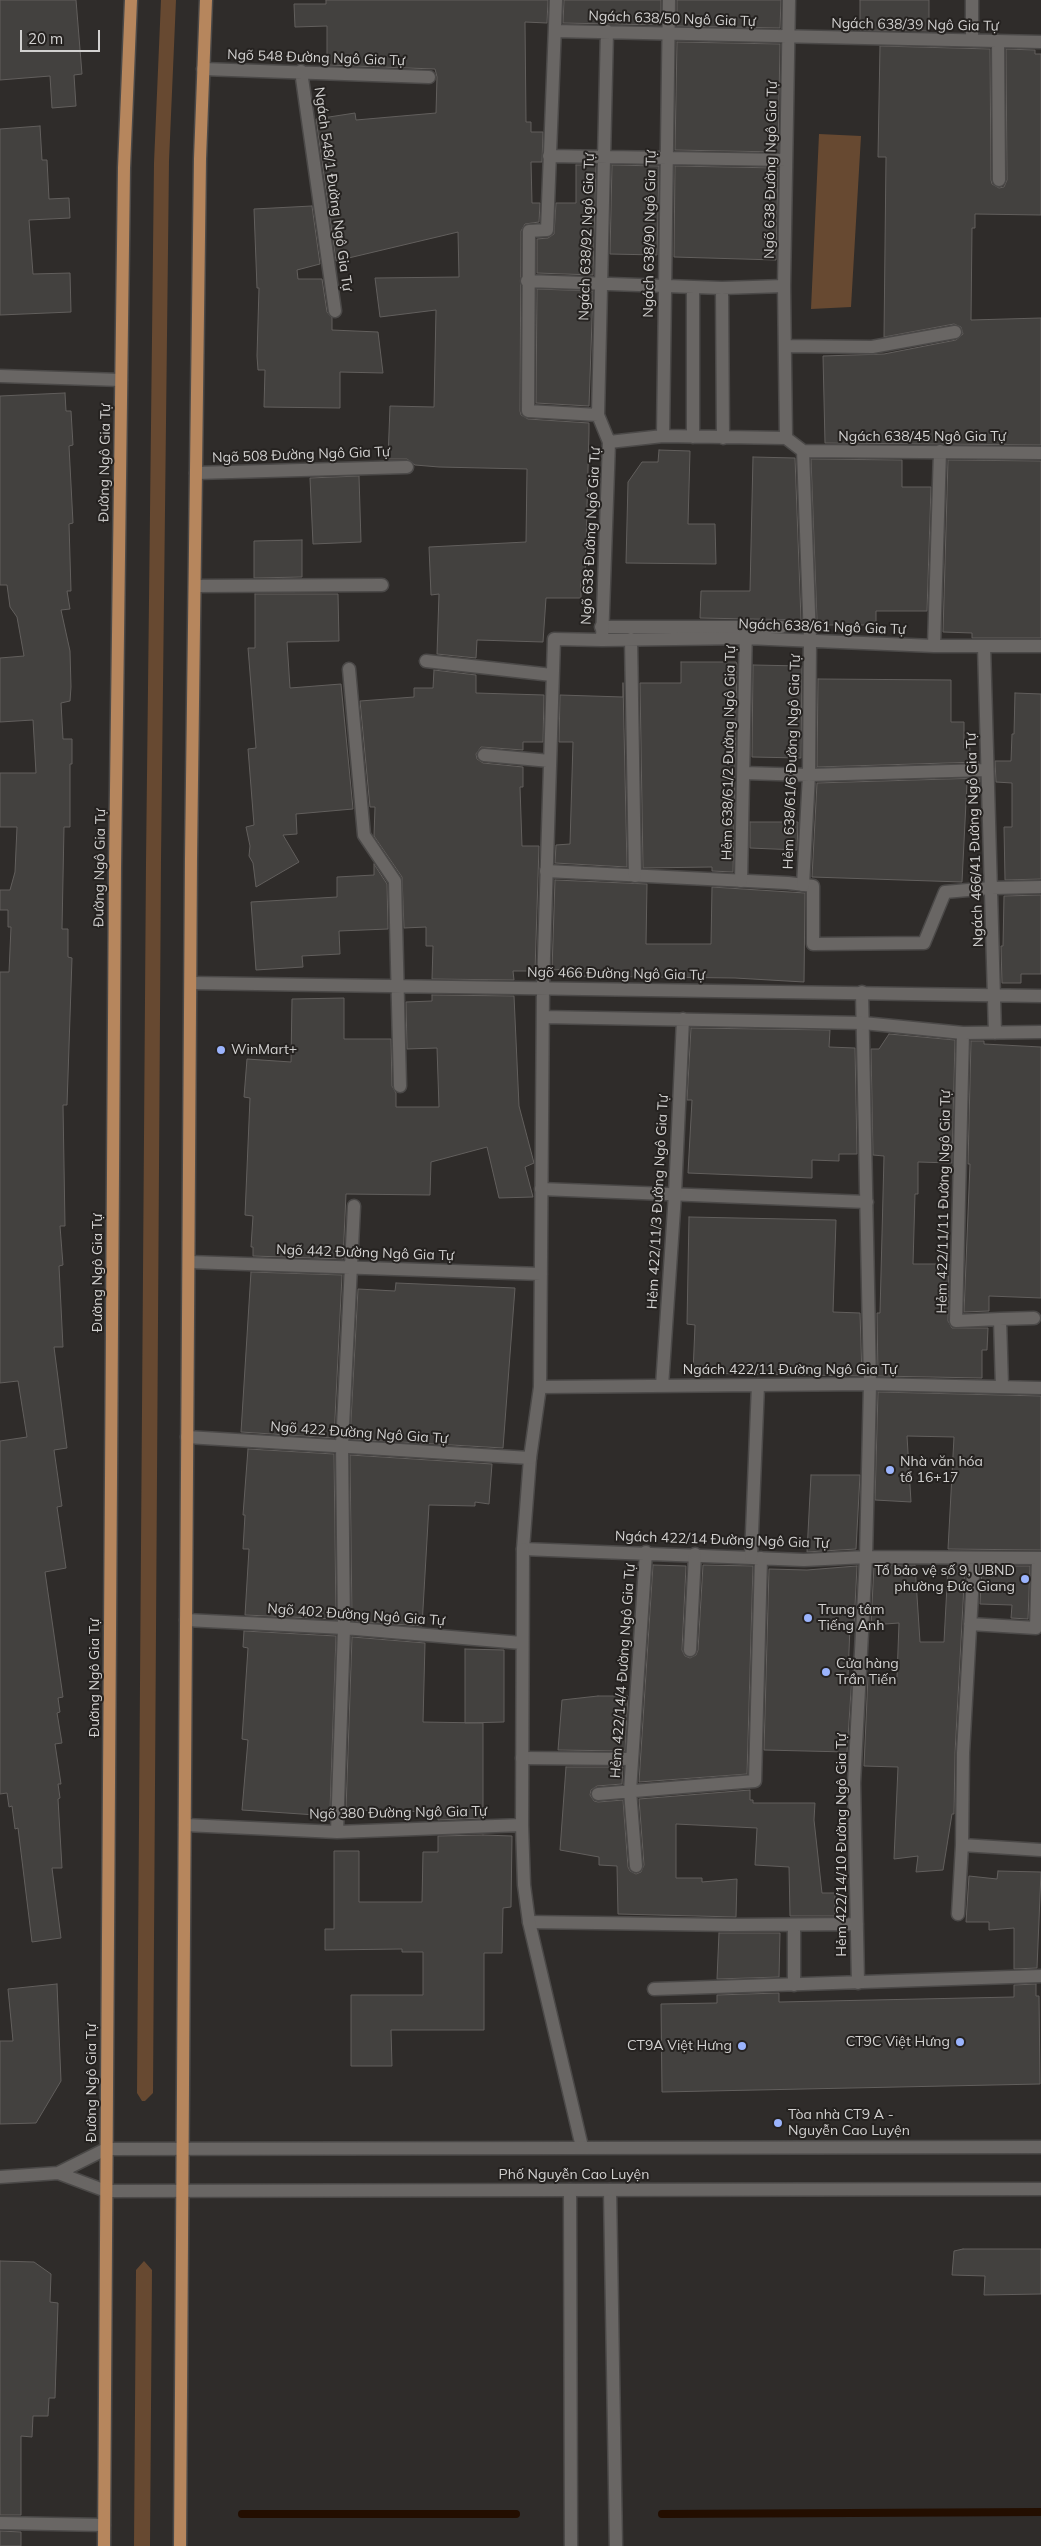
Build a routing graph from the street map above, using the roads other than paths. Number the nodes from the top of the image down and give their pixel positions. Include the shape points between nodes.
1 (131, 0) edge
2 (206, 0) edge
3 (556, 0) edge
4 (668, 0) edge
5 (789, 0) edge
6 (972, 0) edge
7 (555, 31) junction
8 (607, 31) junction
9 (668, 33) junction
10 (788, 38) junction
11 (972, 40) junction
12 (998, 41) junction
13 (1041, 42) edge
14 (203, 69) junction
15 (301, 71) junction
16 (429, 77) dead end
17 (549, 156) junction
18 (605, 158) junction
19 (665, 159) junction
20 (786, 160) junction
21 (999, 180) dead end
22 (527, 281) junction
23 (600, 282) junction
24 (664, 284) junction
25 (784, 286) junction
26 (693, 287) junction
27 (722, 288) junction
28 (335, 310) dead end
29 (955, 332) dead end
30 (785, 346) junction
31 (0, 376) edge
32 (121, 380) junction
33 (598, 415) junction
34 (662, 436) junction
35 (693, 437) junction
36 (723, 438) junction
37 (786, 438) junction
38 (609, 442) junction
39 (803, 451) junction
40 (940, 451) junction
41 (1041, 453) edge
42 (407, 467) dead end
43 (196, 473) junction
44 (382, 585) dead end
45 (195, 586) junction
46 (602, 627) junction
47 (781, 627) dead end
48 (746, 632) junction
49 (631, 639) junction
50 (810, 639) junction
51 (602, 640) junction
52 (934, 646) junction
53 (984, 646) junction
54 (1041, 646) edge
55 (426, 661) dead end
56 (349, 669) dead end
57 (552, 675) junction
58 (484, 755) dead end
59 (550, 761) junction
60 (987, 770) junction
61 (744, 773) junction
62 (809, 775) junction
63 (546, 871) junction
64 (635, 876) junction
65 (741, 880) junction
66 (803, 885) junction
67 (1041, 887) edge
68 (991, 888) junction
69 (191, 984) junction
70 (398, 986) junction
71 (543, 988) junction
72 (862, 992) junction
73 (994, 996) junction
74 (1041, 996) edge
75 (543, 1017) junction
76 (683, 1019) junction
77 (863, 1023) junction
78 (1041, 1032) edge
79 (963, 1033) junction
80 (995, 1033) junction
81 (400, 1086) dead end
82 (541, 1188) junction
83 (675, 1194) junction
84 (867, 1202) junction
85 (354, 1206) dead end
86 (189, 1262) junction
87 (352, 1268) junction
88 (541, 1274) junction
89 (1034, 1318) dead end
90 (1000, 1319) junction
91 (870, 1384) junction
92 (758, 1385) junction
93 (662, 1386) junction
94 (1002, 1387) junction
95 (540, 1388) junction
96 (1041, 1388) edge
97 (187, 1437) junction
98 (342, 1446) junction
99 (530, 1458) junction
100 (523, 1549) junction
101 (646, 1552) junction
102 (695, 1554) junction
103 (756, 1557) junction
104 (866, 1557) junction
105 (974, 1558) junction
106 (1039, 1558) edge
107 (186, 1620) junction
108 (970, 1624) junction
109 (344, 1628) junction
110 (522, 1643) junction
111 (690, 1650) dead end
112 (522, 1758) junction
113 (632, 1758) junction
114 (630, 1791) junction
115 (598, 1794) dead end
116 (185, 1825) junction
117 (522, 1825) junction
118 (337, 1832) junction
119 (962, 1845) junction
120 (1041, 1850) edge
121 (636, 1866) dead end
122 (958, 1914) dead end
123 (529, 1922) junction
124 (794, 1924) junction
125 (857, 1924) junction
126 (1041, 1976) edge
127 (858, 1983) junction
128 (794, 1985) junction
129 (654, 1989) dead end
130 (582, 2147) junction
131 (1041, 2147) edge
132 (106, 2148) junction
133 (183, 2148) junction
134 (58, 2173) junction
135 (0, 2177) edge
136 (1041, 2189) edge
137 (570, 2190) junction
138 (610, 2190) junction
139 (106, 2191) junction
140 (182, 2191) junction
141 (0, 2523) edge
142 (104, 2525) junction
143 (104, 2546) edge
144 (180, 2546) edge
145 (571, 2546) edge
146 (616, 2546) edge

1 - 32 main road, Đường Ngô Gia Tự via 124,168
2 - 14 main road
3 - 7 street
4 - 9 street, Ngách 638/90 Ngô Gia Tự
5 - 10 street, Ngõ 638 Đường Ngô Gia Tự
6 - 11 street
7 - 8 street, Ngách 638/50 Ngô Gia Tự
7 - 17 street
8 - 9 street, Ngách 638/50 Ngô Gia Tự
8 - 18 street, Ngách 638/92 Ngô Gia Tự
9 - 10 street, Ngách 638/50 Ngô Gia Tự
9 - 19 street, Ngách 638/90 Ngô Gia Tự
10 - 11 street, Ngách 638/39 Ngô Gia Tự
10 - 20 street, Ngõ 638 Đường Ngô Gia Tự
11 - 12 street, Ngách 638/39 Ngô Gia Tự
12 - 13 street, Ngách 638/39 Ngô Gia Tự
12 - 21 street
14 - 15 street, Ngõ 548 Đường Ngô Gia Tự
14 - 43 main road
15 - 16 street, Ngõ 548 Đường Ngô Gia Tự
15 - 28 street, Ngách 548/1 Đường Ngô Gia Tự
17 - 18 street
17 - 22 street via 546,230 529,230
18 - 19 street
18 - 23 street, Ngách 638/92 Ngô Gia Tự
19 - 20 street
19 - 24 street, Ngách 638/90 Ngô Gia Tự
20 - 25 street, Ngõ 638 Đường Ngô Gia Tự
22 - 23 street
22 - 33 street via 528,410
23 - 24 street
23 - 33 street, Ngách 638/92 Ngô Gia Tự
24 - 26 street
24 - 34 street, Ngách 638/90 Ngô Gia Tự
25 - 27 street
25 - 30 street, Ngõ 638 Đường Ngô Gia Tự
26 - 27 street
26 - 35 street
27 - 36 street
29 - 30 street via 872,347
30 - 37 street, Ngõ 638 Đường Ngô Gia Tự
31 - 32 street
32 - 132 main road, Đường Ngô Gia Tự
33 - 38 street, Ngách 638/92 Ngô Gia Tự
34 - 35 street, Ngõ 638 Đường Ngô Gia Tự
34 - 38 street, Ngõ 638 Đường Ngô Gia Tự
35 - 36 street, Ngõ 638 Đường Ngô Gia Tự
36 - 37 street, Ngõ 638 Đường Ngô Gia Tự
37 - 39 street
38 - 46 street, Ngõ 638 Đường Ngô Gia Tự
39 - 40 street, Ngách 638/45 Ngô Gia Tự
39 - 50 street, Hẻm 638/61/6 Đường Ngô Gia Tự
40 - 41 street, Ngách 638/45 Ngô Gia Tự
40 - 52 street
42 - 43 street, Ngõ 508 Đường Ngô Gia Tự
43 - 45 main road
44 - 45 street
45 - 69 main road
46 - 48 street
46 - 51 street, Ngõ 638 Đường Ngô Gia Tự
47 - 48 street
48 - 49 street, Ngách 638/61 Ngô Gia Tự
48 - 50 street, Ngách 638/61 Ngô Gia Tự
48 - 61 street, Hẻm 638/61/2 Đường Ngô Gia Tự
49 - 51 street, Ngách 638/61 Ngô Gia Tự
49 - 64 street
50 - 52 street, Ngách 638/61 Ngô Gia Tự
50 - 62 street, Hẻm 638/61/6 Đường Ngô Gia Tự
51 - 57 street, Ngõ 638 Đường Ngô Gia Tự via 554,639
52 - 53 street, Ngách 638/61 Ngô Gia Tự
53 - 54 street, Ngách 638/61 Ngô Gia Tự
53 - 60 street, Ngách 466/41 Đường Ngô Gia Tự
55 - 57 street
56 - 70 street via 364,835 395,881
57 - 59 street, Ngõ 638 Đường Ngô Gia Tự
58 - 59 street
59 - 63 street, Ngõ 638 Đường Ngô Gia Tự
60 - 62 street
60 - 68 street, Ngách 466/41 Đường Ngô Gia Tự
61 - 62 street
61 - 65 street, Hẻm 638/61/2 Đường Ngô Gia Tự
62 - 66 street, Hẻm 638/61/6 Đường Ngô Gia Tự
63 - 64 street
63 - 71 street, Ngõ 638 Đường Ngô Gia Tự
64 - 65 street
65 - 66 street
66 - 68 street via 813,886 813,944 924,943 945,892
67 - 68 street
68 - 73 street, Ngách 466/41 Đường Ngô Gia Tự
69 - 70 street, Ngõ 466 Đường Ngô Gia Tự
69 - 86 main road
70 - 71 street, Ngõ 466 Đường Ngô Gia Tự
70 - 81 street
71 - 72 street, Ngõ 466 Đường Ngô Gia Tự
71 - 75 street
72 - 73 street, Ngõ 466 Đường Ngô Gia Tự
72 - 77 street, Hẻm 422/14/10 Đường Ngô Gia Tự
73 - 74 street, Ngõ 466 Đường Ngô Gia Tự
73 - 80 street, Ngách 466/41 Đường Ngô Gia Tự
75 - 76 street
75 - 82 street
76 - 77 street
76 - 83 street, Hẻm 422/11/3 Đường Ngô Gia Tự
77 - 79 street
77 - 84 street, Hẻm 422/14/10 Đường Ngô Gia Tự
78 - 80 street
79 - 80 street
79 - 90 street, Hẻm 422/11/11 Đường Ngô Gia Tự via 956,1321
82 - 83 street
82 - 88 street
83 - 84 street
83 - 93 street, Hẻm 422/11/3 Đường Ngô Gia Tự
84 - 91 street, Hẻm 422/14/10 Đường Ngô Gia Tự
85 - 87 street
86 - 87 street, Ngõ 442 Đường Ngô Gia Tự
86 - 97 main road
87 - 88 street, Ngõ 442 Đường Ngô Gia Tự
87 - 98 street
88 - 95 street
89 - 90 street
90 - 94 street
91 - 92 street, Ngách 422/11 Đường Ngô Gia Tự
91 - 94 street, Ngách 422/11 Đường Ngô Gia Tự
91 - 104 street, Hẻm 422/14/10 Đường Ngô Gia Tự
92 - 93 street, Ngách 422/11 Đường Ngô Gia Tự
92 - 103 street
93 - 95 street, Ngách 422/11 Đường Ngô Gia Tự
94 - 96 street, Ngách 422/11 Đường Ngô Gia Tự
95 - 99 street
97 - 98 street, Ngõ 422 Đường Ngô Gia Tự
97 - 107 main road
98 - 99 street, Ngõ 422 Đường Ngô Gia Tự
98 - 109 street
99 - 100 street
100 - 101 street, Ngách 422/14 Đường Ngô Gia Tự
100 - 110 street
101 - 102 street, Ngách 422/14 Đường Ngô Gia Tự
101 - 113 street, Hẻm 422/14/4 Đường Ngô Gia Tự
102 - 103 street, Ngách 422/14 Đường Ngô Gia Tự
102 - 111 street
103 - 104 street, Ngách 422/14 Đường Ngô Gia Tự via 804,1560
103 - 114 street via 755,1781
104 - 105 street, Ngách 422/14 Đường Ngô Gia Tự
104 - 125 street, Hẻm 422/14/10 Đường Ngô Gia Tự via 854,1783
105 - 106 street, Ngách 422/14 Đường Ngô Gia Tự
105 - 108 street
106 - 108 street via 1036,1628
107 - 109 street, Ngõ 402 Đường Ngô Gia Tự
107 - 116 main road
108 - 119 street
109 - 110 street, Ngõ 402 Đường Ngô Gia Tự
109 - 118 street
110 - 112 street
112 - 113 street
112 - 117 street
113 - 114 street, Hẻm 422/14/4 Đường Ngô Gia Tự
114 - 115 street
114 - 121 street, Hẻm 422/14/4 Đường Ngô Gia Tự
116 - 118 street, Ngõ 380 Đường Ngô Gia Tự
116 - 133 main road
117 - 118 street, Ngõ 380 Đường Ngô Gia Tự
117 - 123 street
119 - 120 street
119 - 122 street
123 - 124 street
123 - 130 street
124 - 125 street
124 - 128 street
125 - 127 street, Hẻm 422/14/10 Đường Ngô Gia Tự
126 - 127 street
127 - 128 street
128 - 129 street
130 - 131 street, Phố Nguyễn Cao Luyện
130 - 133 street, Phố Nguyễn Cao Luyện
132 - 133 street, Phố Nguyễn Cao Luyện
132 - 134 street
132 - 139 main road, Đường Ngô Gia Tự
133 - 140 main road
134 - 135 street
134 - 139 street
136 - 138 street, Phố Nguyễn Cao Luyện
137 - 138 street, Phố Nguyễn Cao Luyện
137 - 140 street, Phố Nguyễn Cao Luyện
137 - 145 street
138 - 146 street
139 - 140 street, Phố Nguyễn Cao Luyện
139 - 142 main road, Đường Ngô Gia Tự
140 - 144 main road
141 - 142 street
142 - 143 main road, Đường Ngô Gia Tự

